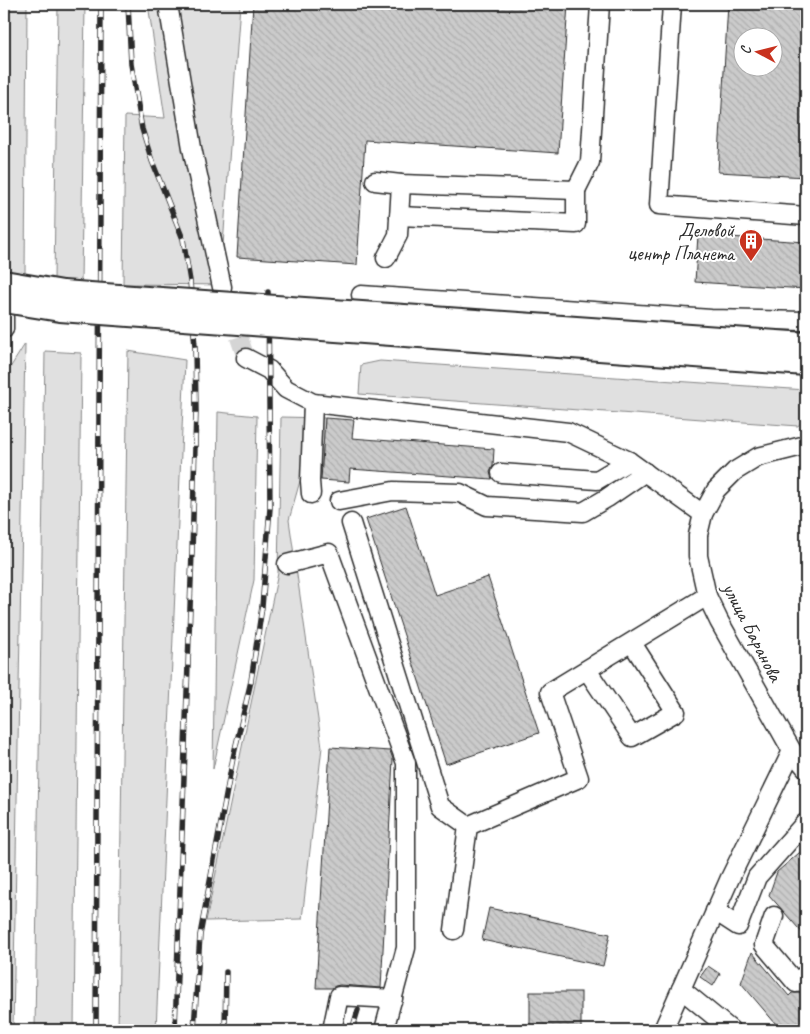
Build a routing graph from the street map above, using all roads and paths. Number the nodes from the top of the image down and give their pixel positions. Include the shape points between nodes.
1 (168, 4) edge
2 (600, 4) edge
3 (672, 4) edge
4 (375, 181) dead end
5 (401, 184) junction
6 (576, 190) junction
7 (399, 216) junction
8 (806, 216) edge
9 (386, 258) dead end
10 (4, 282) edge
11 (222, 287) dead end
12 (360, 295) dead end
13 (4, 301) edge
14 (4, 317) edge
15 (806, 321) edge
16 (4, 329) edge
17 (806, 344) edge
18 (246, 358) tunnel mouth
19 (806, 364) edge
20 (313, 403) junction
21 (806, 446) edge
22 (629, 461) junction
23 (645, 472) junction
24 (501, 473) dead end
25 (311, 494) dead end
26 (339, 501) dead end
27 (703, 514) junction
28 (351, 523) dead end
29 (287, 564) dead end
30 (708, 596) junction
31 (632, 643) junction
32 (587, 670) junction
33 (792, 751) junction
34 (806, 768) edge
35 (805, 824) edge
36 (468, 826) junction
37 (715, 911) junction
38 (774, 916) dead end
39 (454, 930) dead end
40 (806, 974) edge
41 (681, 989) junction
42 (393, 999) junction
43 (332, 1030) edge
44 (384, 1030) edge
45 (663, 1030) edge
46 (731, 1030) edge

1 - 11 street via 192,148
2 - 6 street via 590,162
3 - 8 street via 658,205
4 - 5 street
5 - 6 street
5 - 7 street
6 - 7 street via 576,224
7 - 9 street via 398,235
10 - 17 main road, bridge via 63,292
12 - 15 street via 711,319
13 - 19 main road, bridge via 60,310
14 - 16 street
18 - 20 street via 269,370 286,389
20 - 22 street via 568,432
20 - 25 street
21 - 27 street, улица Баранова via 758,458 735,470 716,490
22 - 23 street
22 - 24 street via 597,480
23 - 26 street via 583,512 487,506 460,493 393,491
23 - 27 street
27 - 30 street, улица Баранова via 698,556
28 - 36 street via 440,806
29 - 42 street via 329,553 406,763 406,948
30 - 31 street
30 - 33 street, улица Баранова
31 - 32 street
31 - 32 street via 676,712 632,737
32 - 36 street via 550,692 579,778
33 - 34 street, улица Баранова
33 - 37 street
35 - 37 street via 757,876 738,926
36 - 39 street
37 - 41 street
38 - 40 street via 764,946 796,983
41 - 45 street
41 - 46 street
42 - 43 street via 339,996
42 - 44 street

